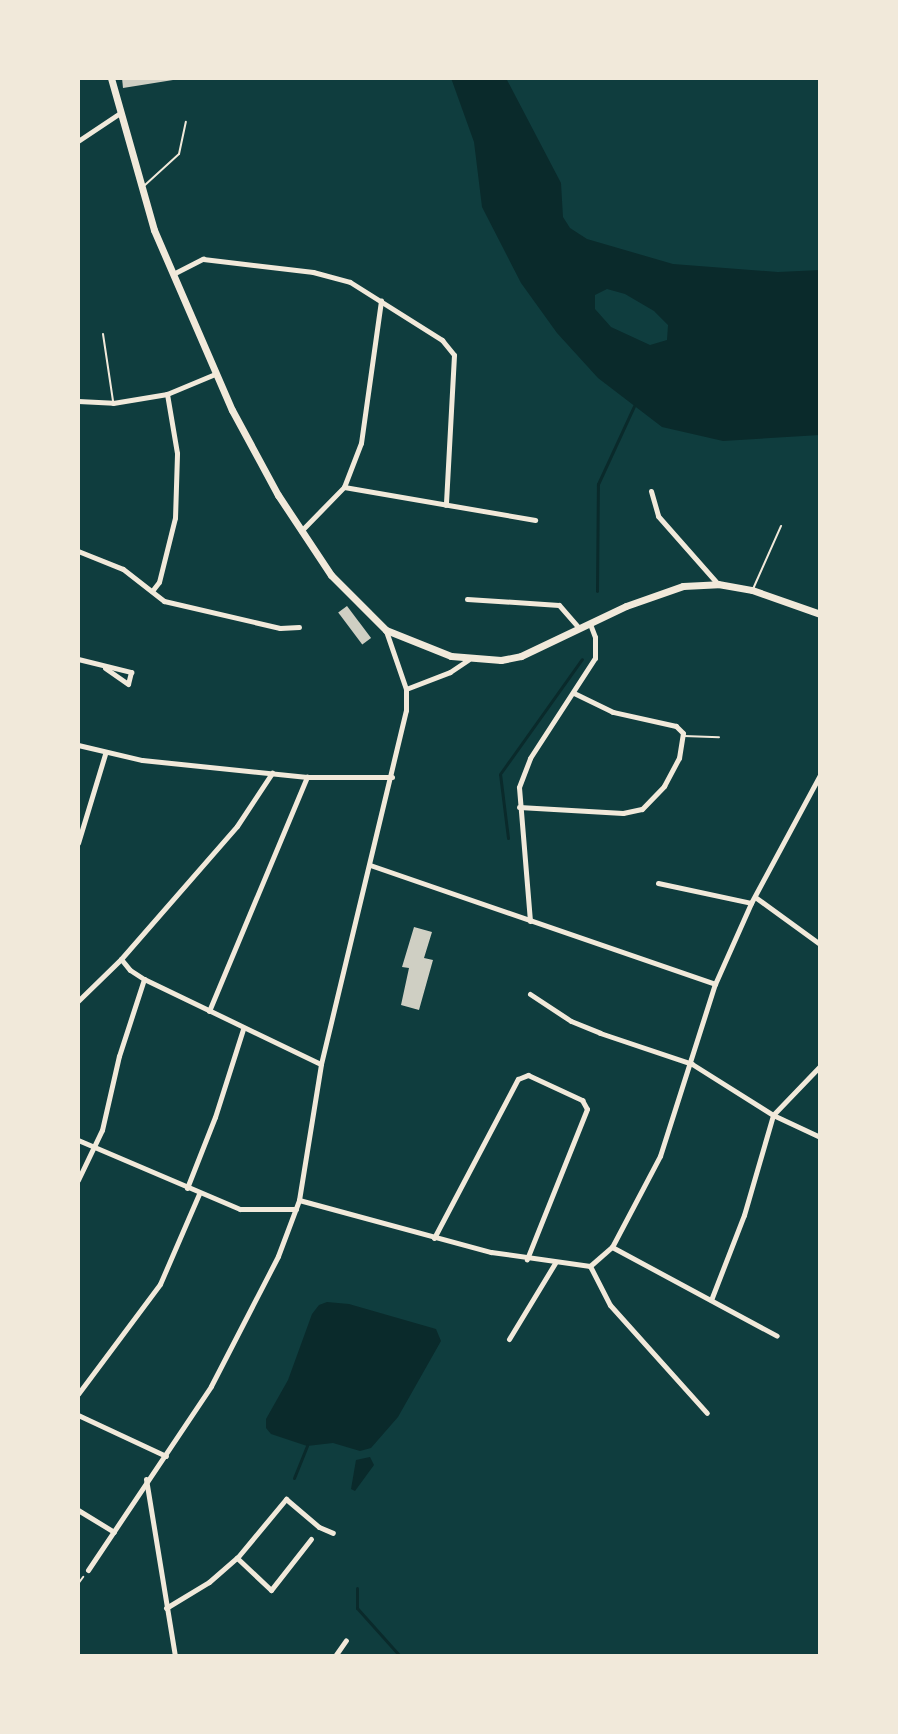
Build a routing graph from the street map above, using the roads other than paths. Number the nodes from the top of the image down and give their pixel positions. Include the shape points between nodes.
1 (111, 78) edge
2 (120, 113) junction
3 (186, 122) dead end
4 (78, 141) edge
5 (140, 188) junction
6 (172, 274) junction
7 (381, 300) junction
8 (103, 334) dead end
9 (215, 374) junction
10 (167, 394) junction
11 (78, 401) edge
12 (113, 403) junction
13 (344, 487) junction
14 (651, 491) dead end
15 (446, 505) junction
16 (535, 520) dead end
17 (781, 526) dead end
18 (301, 531) junction
19 (78, 551) edge
20 (718, 584) junction
21 (752, 590) junction
22 (152, 591) junction
23 (467, 599) dead end
24 (820, 614) edge
25 (590, 624) junction
26 (299, 627) dead end
27 (580, 629) junction
28 (386, 630) junction
29 (78, 659) edge
30 (468, 660) junction
31 (105, 668) junction
32 (406, 689) junction
33 (574, 693) junction
34 (683, 736) junction
35 (719, 737) dead end
36 (78, 745) edge
37 (105, 754) junction
38 (272, 773) junction
39 (820, 775) edge
40 (307, 777) junction
41 (392, 777) junction
42 (519, 807) junction
43 (78, 843) edge
44 (370, 865) junction
45 (658, 883) dead end
46 (753, 900) junction
47 (530, 921) junction
48 (820, 944) edge
49 (121, 959) junction
50 (144, 979) junction
51 (715, 984) junction
52 (530, 994) dead end
53 (78, 1001) edge
54 (209, 1011) junction
55 (243, 1029) junction
56 (321, 1064) junction
57 (692, 1064) junction
58 (820, 1066) edge
59 (773, 1115) junction
60 (820, 1137) edge
61 (78, 1140) edge
62 (94, 1145) junction
63 (78, 1180) edge
64 (187, 1188) junction
65 (199, 1194) junction
66 (299, 1200) junction
67 (296, 1209) junction
68 (434, 1238) junction
69 (612, 1247) junction
70 (527, 1259) junction
71 (555, 1263) junction
72 (590, 1266) junction
73 (711, 1300) junction
74 (777, 1336) dead end
75 (509, 1339) dead end
76 (78, 1394) edge
77 (707, 1413) dead end
78 (78, 1415) edge
79 (166, 1456) junction
80 (146, 1479) junction
81 (78, 1510) edge
82 (114, 1532) junction
83 (333, 1533) dead end
84 (311, 1539) dead end
85 (237, 1558) junction
86 (88, 1570) road end
87 (166, 1608) junction
88 (346, 1640) dead end
89 (175, 1656) edge
90 (335, 1656) edge

1 - 2 main road
2 - 4 street
2 - 5 main road
3 - 5 lane via 179,154
5 - 6 main road
6 - 7 street via 203,259 313,272 350,282
6 - 9 main road
7 - 13 street via 361,443
7 - 15 street via 442,340 454,355
8 - 12 lane
9 - 10 street
9 - 18 main road
10 - 12 street
10 - 22 street via 177,453 175,518
11 - 12 street
13 - 15 street
13 - 18 street
14 - 20 street via 658,516
15 - 16 street
17 - 21 lane
18 - 28 main road via 331,575
19 - 22 street via 123,569
20 - 21 main road
20 - 25 main road via 653,594
21 - 24 main road
22 - 26 street via 164,601 280,628
23 - 27 street via 559,605
25 - 27 main road
25 - 33 street via 595,658
27 - 30 main road via 521,656
28 - 30 main road
28 - 32 street
29 - 31 street
30 - 32 street
31 - 31 street via 131,672 128,684 117,676
32 - 41 street
33 - 34 street via 613,712 676,726
33 - 42 street via 526,767
34 - 35 lane
34 - 42 street via 669,777 642,809 623,813
36 - 37 street
37 - 38 street
37 - 43 street
38 - 40 street
38 - 49 street via 237,826
39 - 46 street
40 - 41 street
40 - 54 street
41 - 44 street
42 - 47 street
44 - 47 street
44 - 56 street
45 - 46 street
46 - 48 street
46 - 51 street
47 - 51 street
49 - 50 street
49 - 53 street
50 - 54 street
50 - 62 street
51 - 57 street
52 - 57 street via 571,1021
54 - 55 street
55 - 56 street
55 - 64 street
56 - 66 street
57 - 59 street
57 - 69 street via 660,1156
58 - 59 street
59 - 60 street
59 - 73 street via 744,1215
61 - 62 street
62 - 63 street
62 - 64 street
64 - 65 street
65 - 67 street via 240,1209
65 - 76 street via 160,1284
66 - 67 street
66 - 68 street
67 - 79 street via 239,1335
68 - 70 street
68 - 70 street via 518,1079 528,1075 582,1100 587,1109
69 - 72 street
69 - 73 street
70 - 71 street
71 - 72 street
71 - 75 street
72 - 77 street via 610,1305
73 - 74 street
78 - 79 street
79 - 80 street
80 - 82 street
80 - 87 street
81 - 82 street
82 - 86 street
83 - 85 street via 286,1499
84 - 85 street via 271,1590
85 - 87 street
87 - 89 street
88 - 90 street

